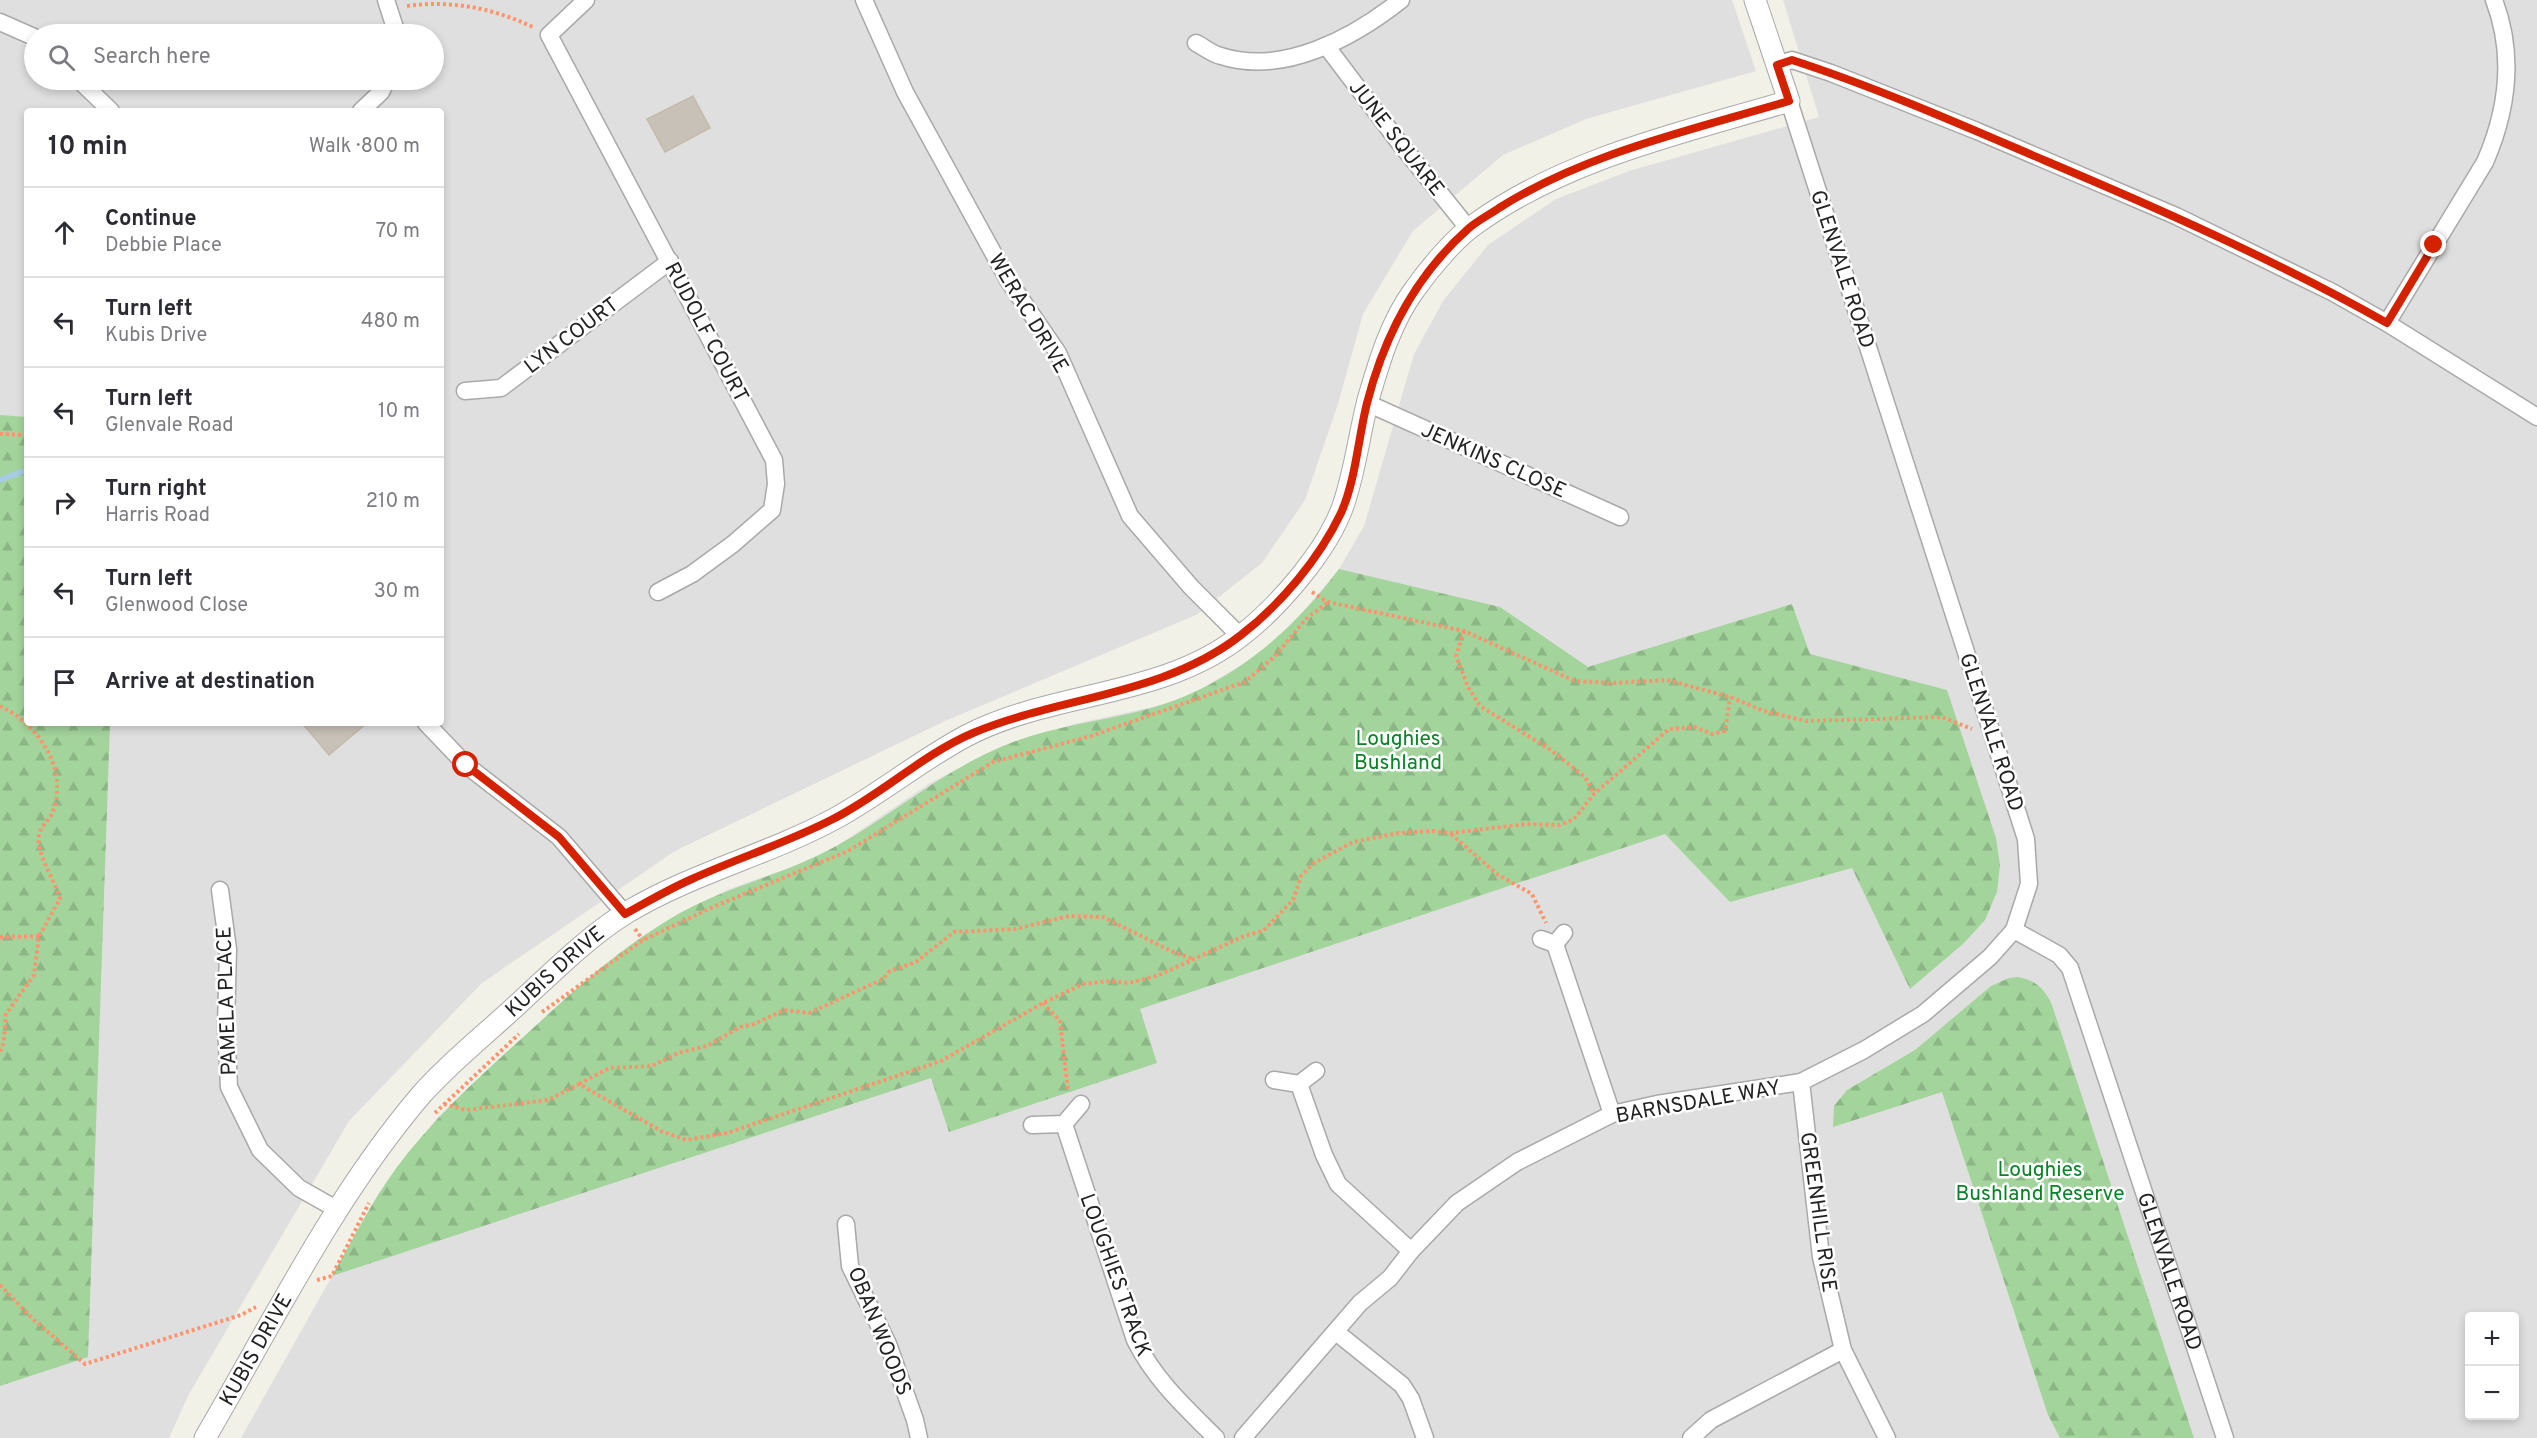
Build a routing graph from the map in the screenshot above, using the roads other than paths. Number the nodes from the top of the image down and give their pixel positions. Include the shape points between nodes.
1 (586, 0) edge
2 (864, 0) edge
3 (1401, 0) edge
4 (1755, 0) edge
5 (2494, 0) edge
6 (388, 5) edge
7 (0, 22) edge
8 (394, 24) edge
9 (24, 33) edge
10 (1196, 43) dead end
11 (1327, 47) junction
12 (1777, 65) junction
13 (89, 90) edge
14 (382, 90) edge
15 (1789, 101) junction
16 (108, 108) edge
17 (364, 108) edge
18 (1468, 228) junction
19 (670, 261) junction
20 (2387, 323) junction
21 (465, 391) dead end
22 (1367, 403) junction
23 (2537, 417) edge
24 (1620, 518) dead end
25 (658, 592) dead end
26 (1240, 636) junction
27 (429, 726) edge
28 (220, 890) dead end
29 (625, 914) junction
30 (2014, 930) junction
31 (1553, 939) road end
32 (1316, 1071) dead end
33 (1274, 1080) dead end
34 (1801, 1082) junction
35 (1299, 1084) junction
36 (1081, 1104) dead end
37 (1612, 1114) junction
38 (1064, 1124) junction
39 (1032, 1125) dead end
40 (338, 1210) junction
41 (846, 1224) dead end
42 (1411, 1251) junction
43 (1336, 1332) junction
44 (1843, 1350) junction
45 (205, 1438) edge
46 (919, 1438) edge
47 (1216, 1438) edge
48 (1243, 1438) edge
49 (1425, 1438) edge
50 (1691, 1438) edge
51 (1887, 1438) edge
52 (2225, 1438) edge

1 - 19 street, RUDOLF COURT via 549,35
2 - 26 street, WERAC DRIVE via 905,92 1002,270 1058,353 1130,516 1191,587
3 - 11 street
4 - 12 street, GLENVALE ROAD
5 - 20 street via 2507,52 2506,97 2497,135 2485,162
6 - 8 street
7 - 9 street
10 - 11 street via 1220,56 1266,62
11 - 18 street, JUNE SQUARE
12 - 15 street, GLENVALE ROAD
12 - 20 street via 1792,60 1977,131 2176,216
13 - 16 street
14 - 17 street
15 - 18 street, KUBIS DRIVE via 1578,168 1531,188
15 - 30 street, GLENVALE ROAD via 2026,839 2029,884
18 - 22 street, KUBIS DRIVE via 1413,290 1387,340
19 - 21 street, LYN COURT via 501,388
19 - 25 street, RUDOLF COURT via 774,460 776,484 772,510 692,574
20 - 23 street
22 - 24 street, JENKINS CLOSE
22 - 26 street, KUBIS DRIVE via 1356,463 1341,513 1296,581
26 - 29 street, KUBIS DRIVE via 1194,665 1141,686 1025,713 968,735 835,819 690,879
27 - 29 street via 466,765 559,837
28 - 40 street, PAMELA PLACE via 228,949 229,1087 260,1150 299,1188
29 - 40 street, KUBIS DRIVE via 576,950 425,1091 375,1154
30 - 34 street, BARNSDALE WAY via 1990,957 1923,1014
30 - 52 street, GLENVALE ROAD via 2059,955 2070,968
31 - 37 street
32 - 35 street
33 - 35 street
34 - 37 street, BARNSDALE WAY
34 - 44 street, GREENHILL RISE via 1821,1257
35 - 42 street via 1338,1184
36 - 38 street
37 - 42 street, BARNSDALE WAY via 1516,1162 1457,1203
38 - 39 street
38 - 47 street, LOUGHIES TRACK via 1139,1348 1162,1384
40 - 45 street, KUBIS DRIVE
41 - 46 street, OBAN WOODS via 850,1266 888,1344
42 - 43 street, BARNSDALE WAY
43 - 48 street, BARNSDALE WAY
43 - 49 street via 1402,1385
44 - 50 street via 1711,1420
44 - 51 street, GREENHILL RISE

